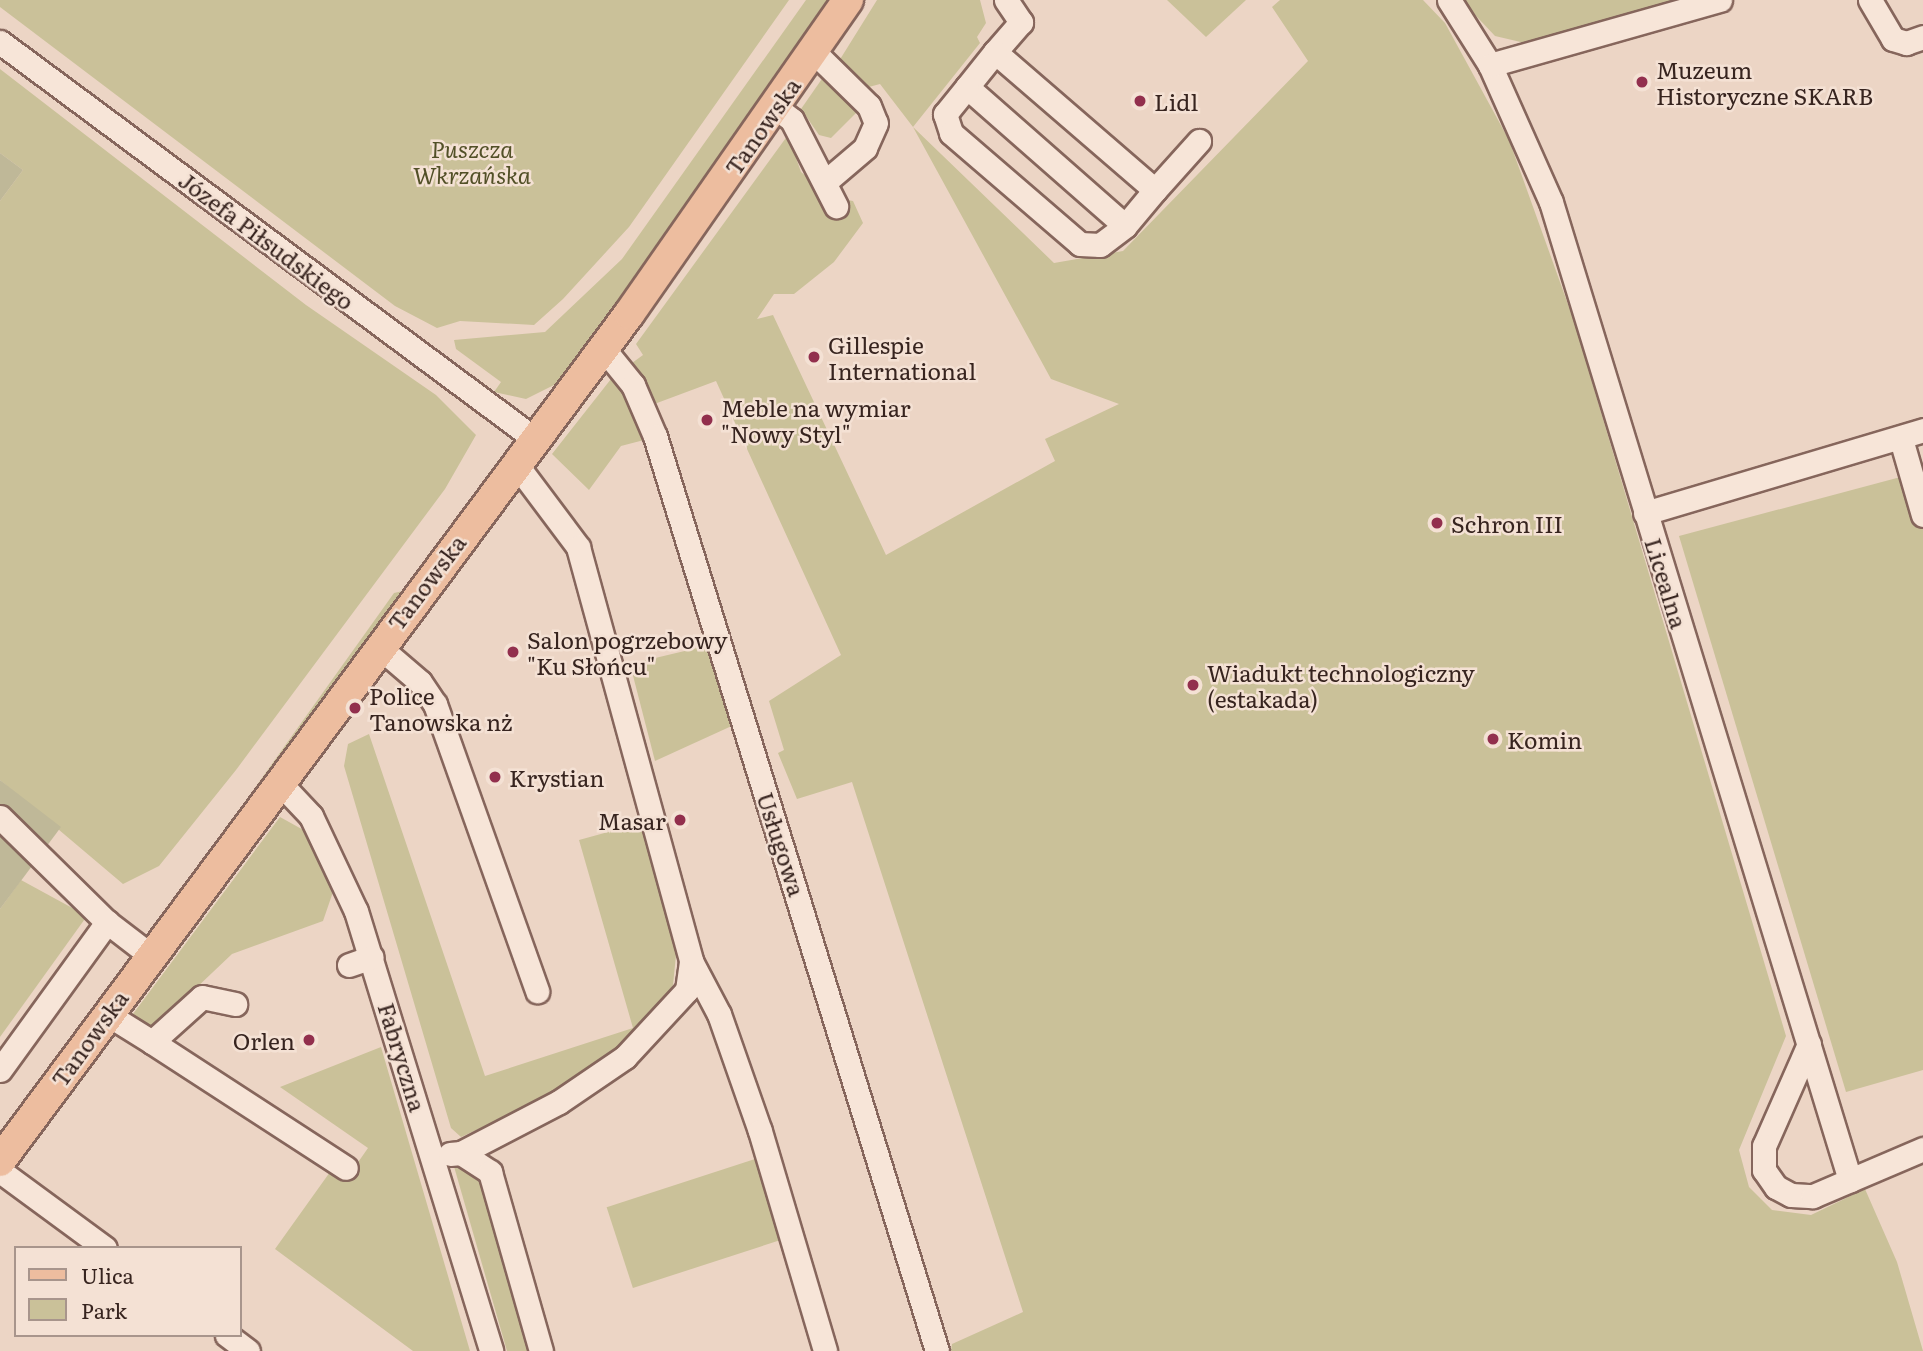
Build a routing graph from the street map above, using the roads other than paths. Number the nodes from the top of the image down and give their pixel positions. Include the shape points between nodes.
1 (848, 0) edge
2 (1006, 0) edge
3 (1449, 0) edge
4 (1720, 0) edge
5 (1870, 0) edge
6 (1923, 37) edge
7 (0, 42) edge
8 (813, 51) junction
9 (995, 52) junction
10 (1490, 65) junction
11 (967, 86) junction
12 (775, 107) junction
13 (1199, 141) dead end
14 (825, 182) junction
15 (1155, 190) junction
16 (836, 206) dead end
17 (1125, 226) junction
18 (603, 348) junction
19 (1923, 430) edge
20 (535, 439) junction
21 (1901, 439) junction
22 (516, 464) junction
23 (1645, 513) junction
24 (1923, 515) edge
25 (378, 646) junction
26 (278, 781) junction
27 (0, 817) edge
28 (107, 922) junction
29 (150, 955) junction
30 (372, 957) junction
31 (691, 961) junction
32 (349, 965) dead end
33 (537, 991) dead end
34 (235, 1004) dead end
35 (107, 1014) junction
36 (152, 1042) junction
37 (1809, 1044) junction
38 (1816, 1068) junction
39 (0, 1070) edge
40 (1923, 1149) edge
41 (461, 1153) junction
42 (433, 1157) junction
43 (0, 1161) edge
44 (346, 1168) dead end
45 (0, 1171) edge
46 (1850, 1180) junction
47 (1791, 1195) junction
48 (102, 1246) edge
49 (229, 1337) edge
50 (248, 1351) edge
51 (491, 1351) edge
52 (541, 1351) edge
53 (825, 1351) edge
54 (937, 1351) edge

1 - 8 main road, Tanowska
2 - 9 street via 1021,22
3 - 10 street, Licealna
4 - 10 street
5 - 6 street via 1893,39 1906,43
7 - 20 street, Józefa Piłsudskiego
8 - 12 main road, Tanowska
8 - 14 street via 869,106 876,123 865,148
9 - 11 street
9 - 15 street
10 - 23 street, Licealna via 1551,202
11 - 17 street
11 - 17 street via 945,114 951,133 1080,244 1100,245
12 - 14 street via 792,120
12 - 18 main road, Tanowska
13 - 15 street
14 - 16 street
15 - 17 street
18 - 20 main road, Tanowska
18 - 54 street, Usługowa via 634,385 663,460
19 - 21 street
20 - 22 main road, Tanowska
21 - 23 street
21 - 24 street
22 - 25 main road, Tanowska
22 - 31 street via 578,547
23 - 37 street, Licealna
25 - 26 main road, Tanowska
25 - 33 street via 420,682 435,704
26 - 29 main road, Tanowska
26 - 30 street, Fabryczna via 311,816
27 - 28 street
28 - 29 street
28 - 39 street
29 - 35 main road, Tanowska
30 - 32 street
30 - 42 street, Fabryczna
31 - 41 street via 687,990 625,1057 559,1102
31 - 53 street via 719,1014 760,1131
34 - 36 street via 202,997
35 - 36 street
35 - 43 main road, Tanowska
36 - 44 street
37 - 38 street, Licealna
37 - 47 street via 1762,1154 1766,1177
38 - 46 street, Licealna
38 - 47 street via 1777,1160 1779,1182
40 - 46 street
41 - 42 street
41 - 52 street via 489,1172
42 - 51 street, Fabryczna
45 - 48 street
46 - 47 street via 1814,1196
49 - 50 street

